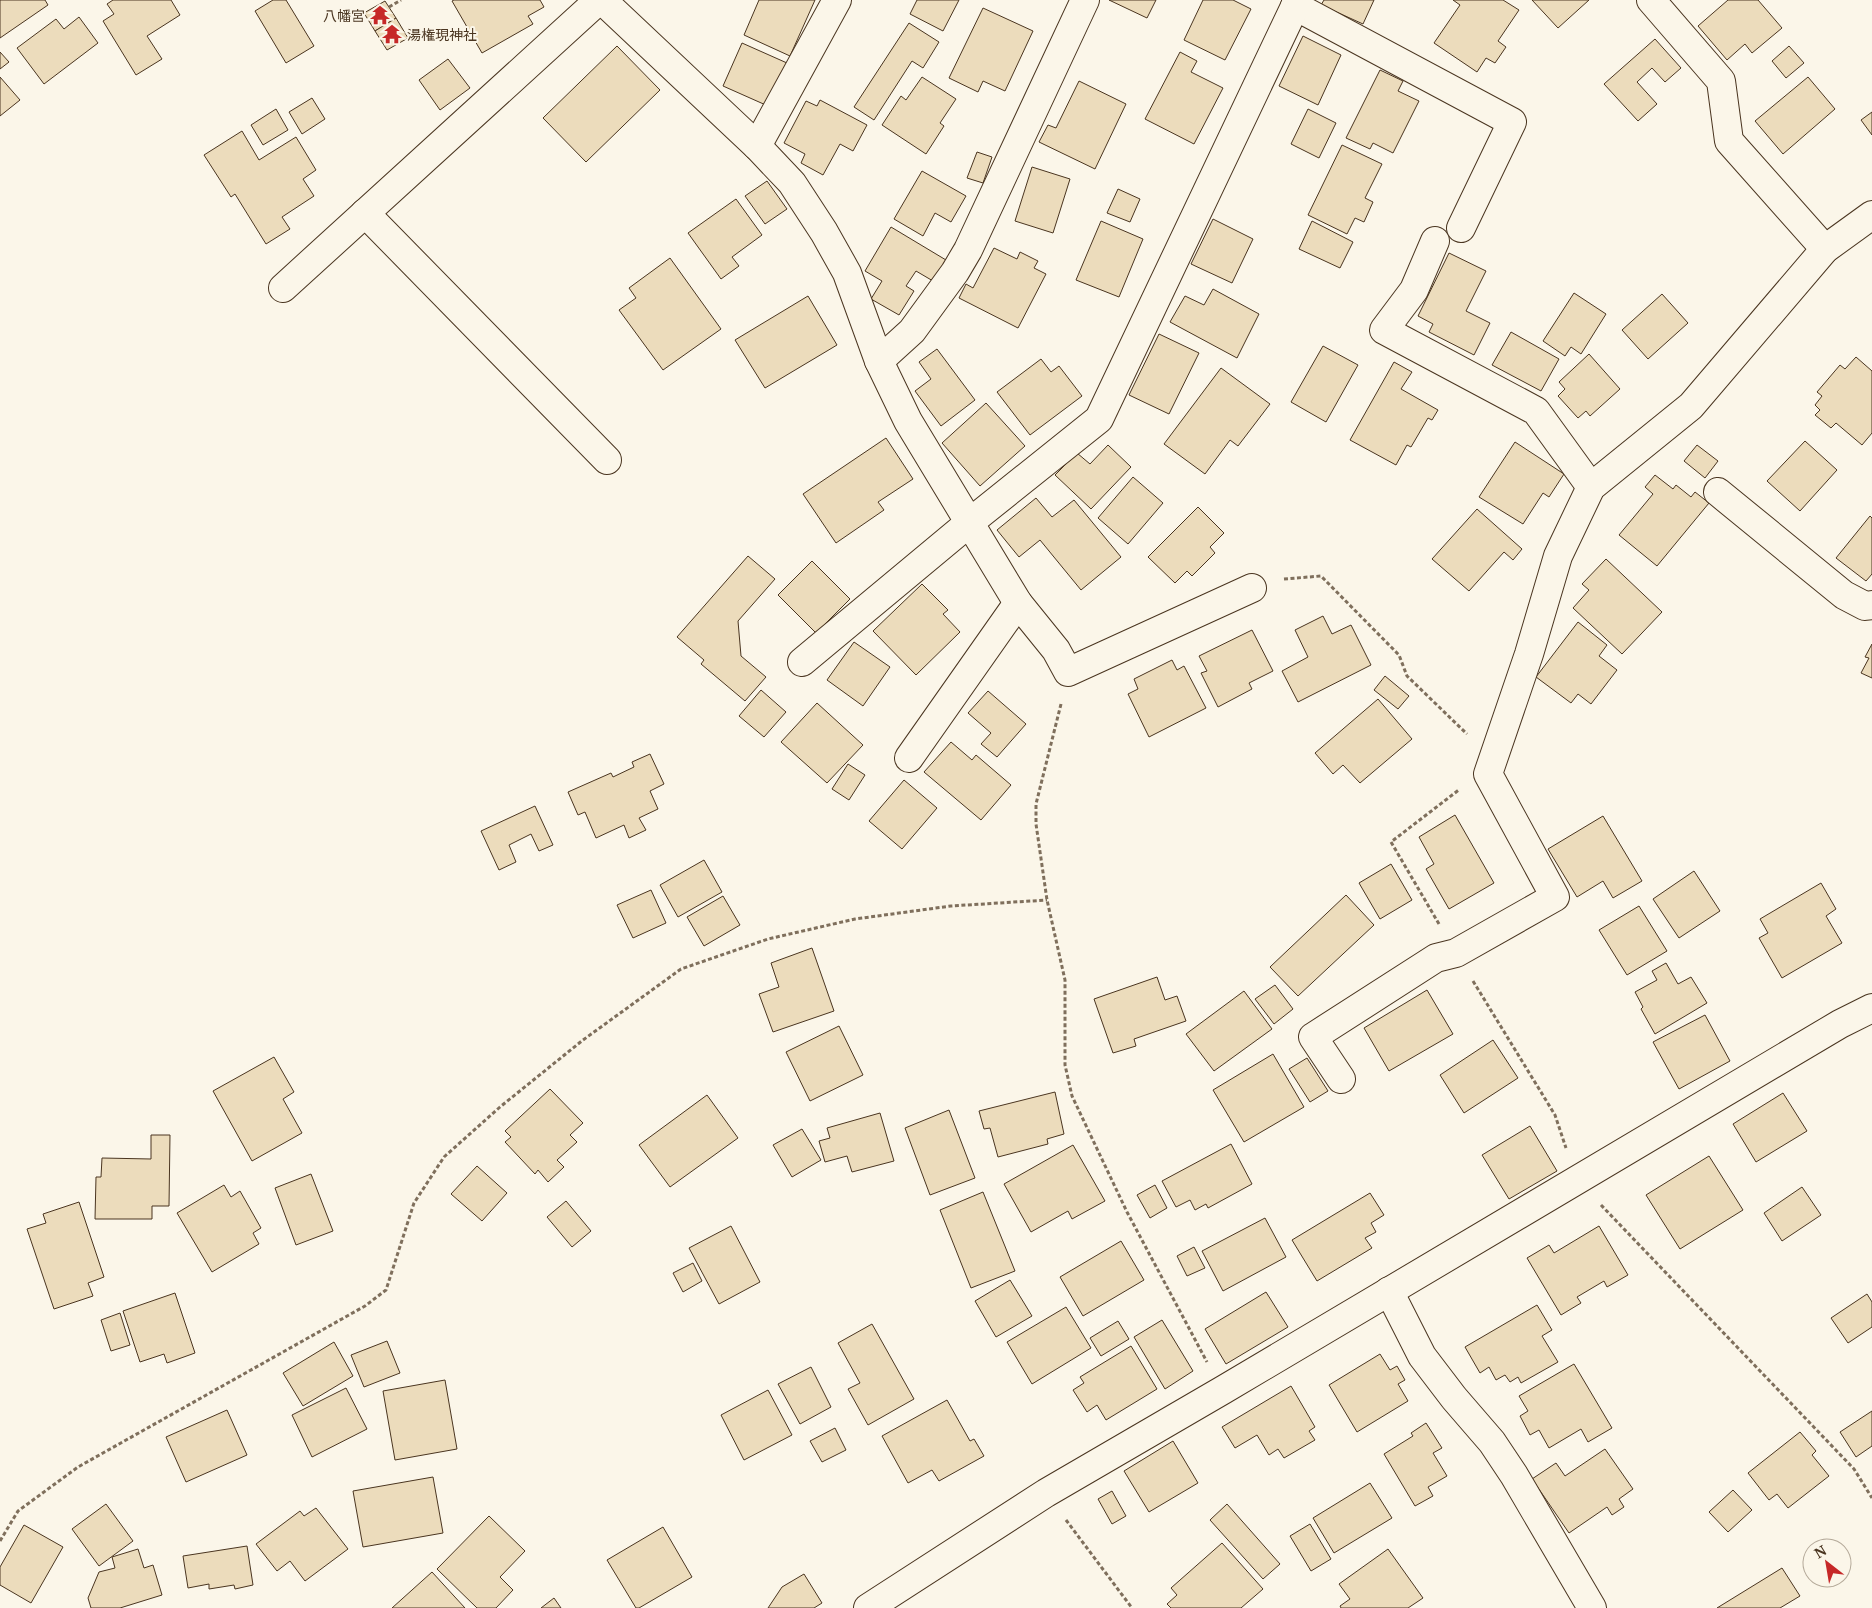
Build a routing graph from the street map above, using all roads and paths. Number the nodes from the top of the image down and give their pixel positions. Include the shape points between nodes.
1 (401, 0) edge
2 (600, 0) edge
3 (837, 0) edge
4 (1084, 0) edge
5 (1651, 0) edge
6 (1296, 3) edge
7 (389, 7) dead end
8 (757, 146) junction
9 (365, 213) junction
10 (1872, 215) edge
11 (1461, 228) dead end
12 (1435, 241) dead end
13 (1825, 249) junction
14 (282, 288) dead end
15 (879, 360) junction
16 (606, 460) dead end
17 (1591, 487) junction
18 (1718, 492) dead end
19 (969, 523) junction
20 (1252, 588) joint
21 (1018, 602) junction
22 (1872, 605) edge
23 (802, 662) dead end
24 (1068, 672) junction
25 (908, 758) dead end
26 (1494, 759) junction
27 (1048, 900) junction
28 (1872, 1008) edge
29 (1341, 1079) dead end
30 (1390, 1291) junction
31 (1222, 1390) junction
32 (1046, 1492) junction
33 (0, 1541) edge
34 (868, 1608) edge
35 (1132, 1608) edge
36 (1592, 1608) edge

1 - 7 path
2 - 8 street
2 - 9 street
3 - 8 street
4 - 15 street via 968,250 912,331
5 - 13 street via 1721,81 1730,141
6 - 11 street via 1512,122
6 - 19 street via 1100,419
8 - 15 street via 792,184 824,232 847,273
9 - 14 street
9 - 16 street
10 - 13 street
12 - 17 street via 1414,290 1384,330 1536,411
13 - 17 street via 1691,406
15 - 19 street via 908,421
17 - 26 street via 1558,556
18 - 22 street via 1844,595 1865,606
19 - 21 street
19 - 23 street
20 - 24 street
20 - 26 path via 1286,578 1321,576 1399,655 1407,676
21 - 24 street via 1056,650
21 - 25 street
24 - 27 path via 1036,804
26 - 29 street via 1488,774 1555,897 1456,953 1436,958 1313,1037
27 - 31 path via 1064,980 1065,1065 1072,1096 1127,1212
27 - 33 path via 950,906 854,918 768,938 681,969 500,1106 444,1157 414,1203 386,1290 364,1306 78,1467 18,1511
28 - 30 street
30 - 31 street
30 - 36 street via 1422,1356 1492,1442
31 - 32 street
32 - 34 street
32 - 35 path

